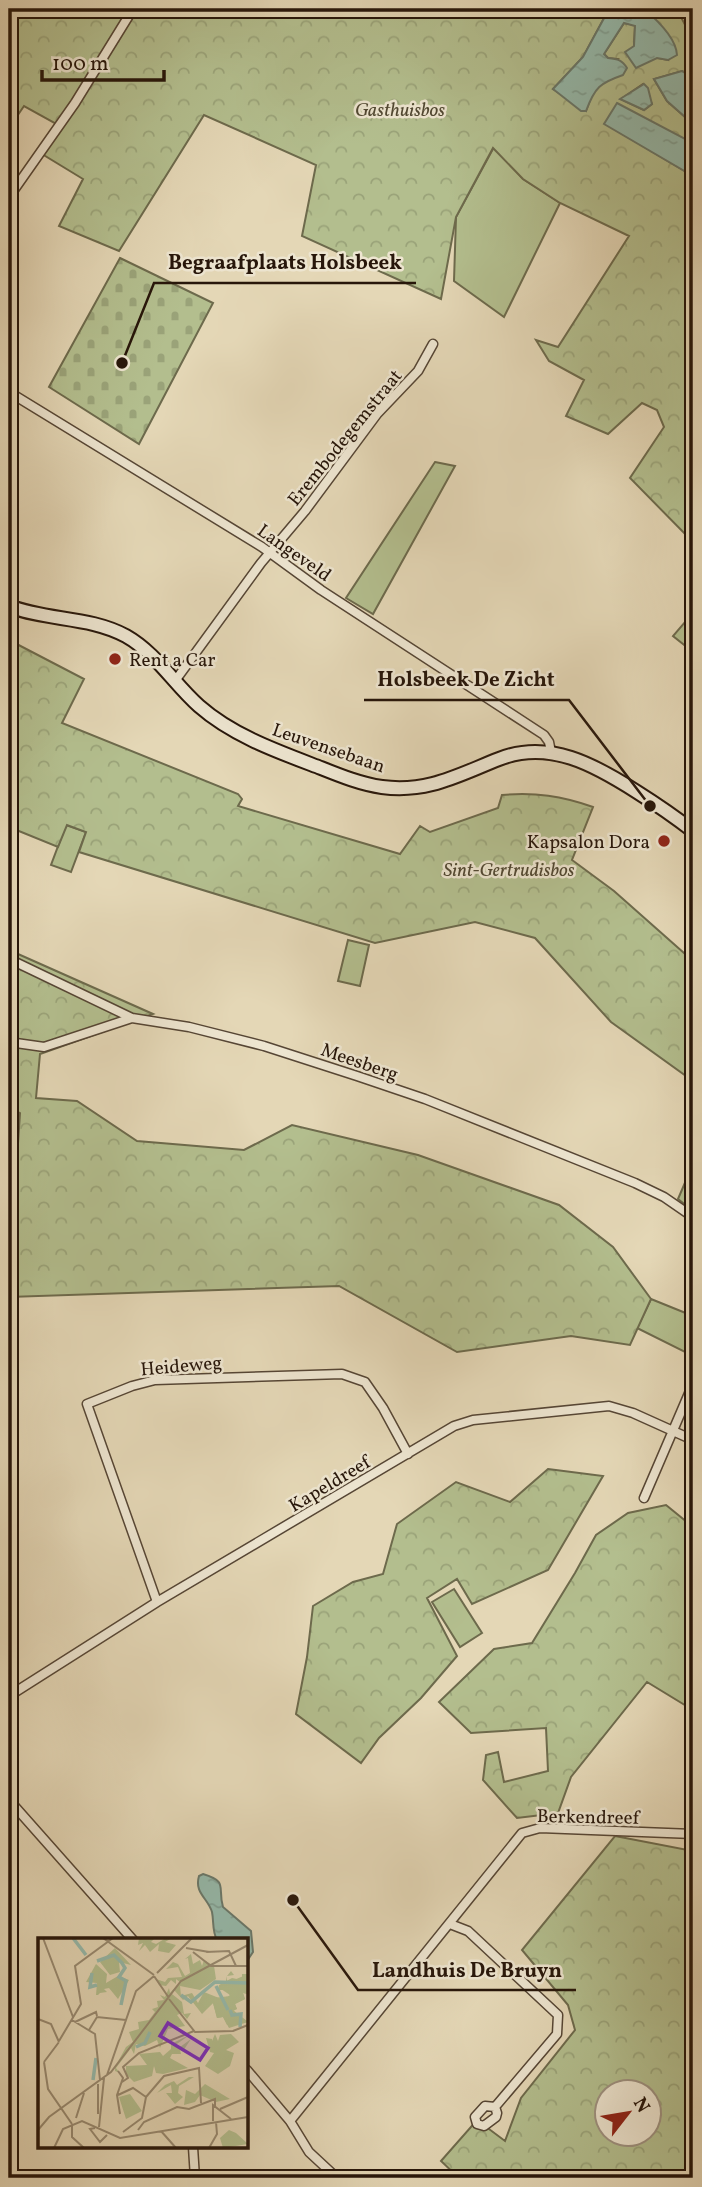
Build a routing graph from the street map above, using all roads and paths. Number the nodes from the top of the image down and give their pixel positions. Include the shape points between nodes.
1 (133, 9) edge
2 (9, 197) edge
3 (433, 344) dead end
4 (9, 391) edge
5 (270, 553) junction
6 (9, 606) edge
7 (175, 681) junction
8 (551, 752) junction
9 (693, 831) edge
10 (9, 959) edge
11 (132, 1018) junction
12 (9, 1042) edge
13 (693, 1217) edge
14 (693, 1384) edge
15 (673, 1430) junction
16 (693, 1440) edge
17 (408, 1454) junction
18 (644, 1497) dead end
19 (157, 1602) junction
20 (9, 1696) edge
21 (9, 1800) edge
22 (693, 1826) edge
23 (690, 1834) edge
24 (450, 1924) junction
25 (131, 1938) edge
26 (248, 2071) edge
27 (495, 2107) dead end
28 (290, 2122) junction
29 (193, 2148) edge
30 (195, 2178) edge
31 (337, 2178) edge

1 - 2 street
3 - 5 street, Erembodegemstraat via 418,371 377,414
4 - 5 street, Langeveld
5 - 7 street, Erembodegemstraat
5 - 8 street, Langeveld via 544,735
6 - 7 street, Leuvensebaan via 116,631 142,648
7 - 8 street, Leuvensebaan via 230,728 366,784 431,786 502,757
8 - 9 street, Leuvensebaan via 585,761 607,773
10 - 11 street, Meesberg
11 - 12 street via 58,1045
11 - 13 street, Meesberg via 264,1046 425,1099 635,1183
14 - 15 street
15 - 16 street, Kapeldreef
15 - 17 street, Kapeldreef via 609,1406 587,1407 473,1420
15 - 18 street
17 - 19 street, Kapeldreef
17 - 19 street, Heideweg via 365,1382 342,1374 155,1380 87,1404
19 - 20 street, Kapeldreef
21 - 25 street
22 - 23 street, Berkendreef
23 - 24 street, Berkendreef via 540,1828 522,1833
24 - 27 street via 468,1931 558,2015 557,2034
24 - 28 street, Berkendreef
26 - 28 street
28 - 31 street via 309,2152
29 - 30 street

